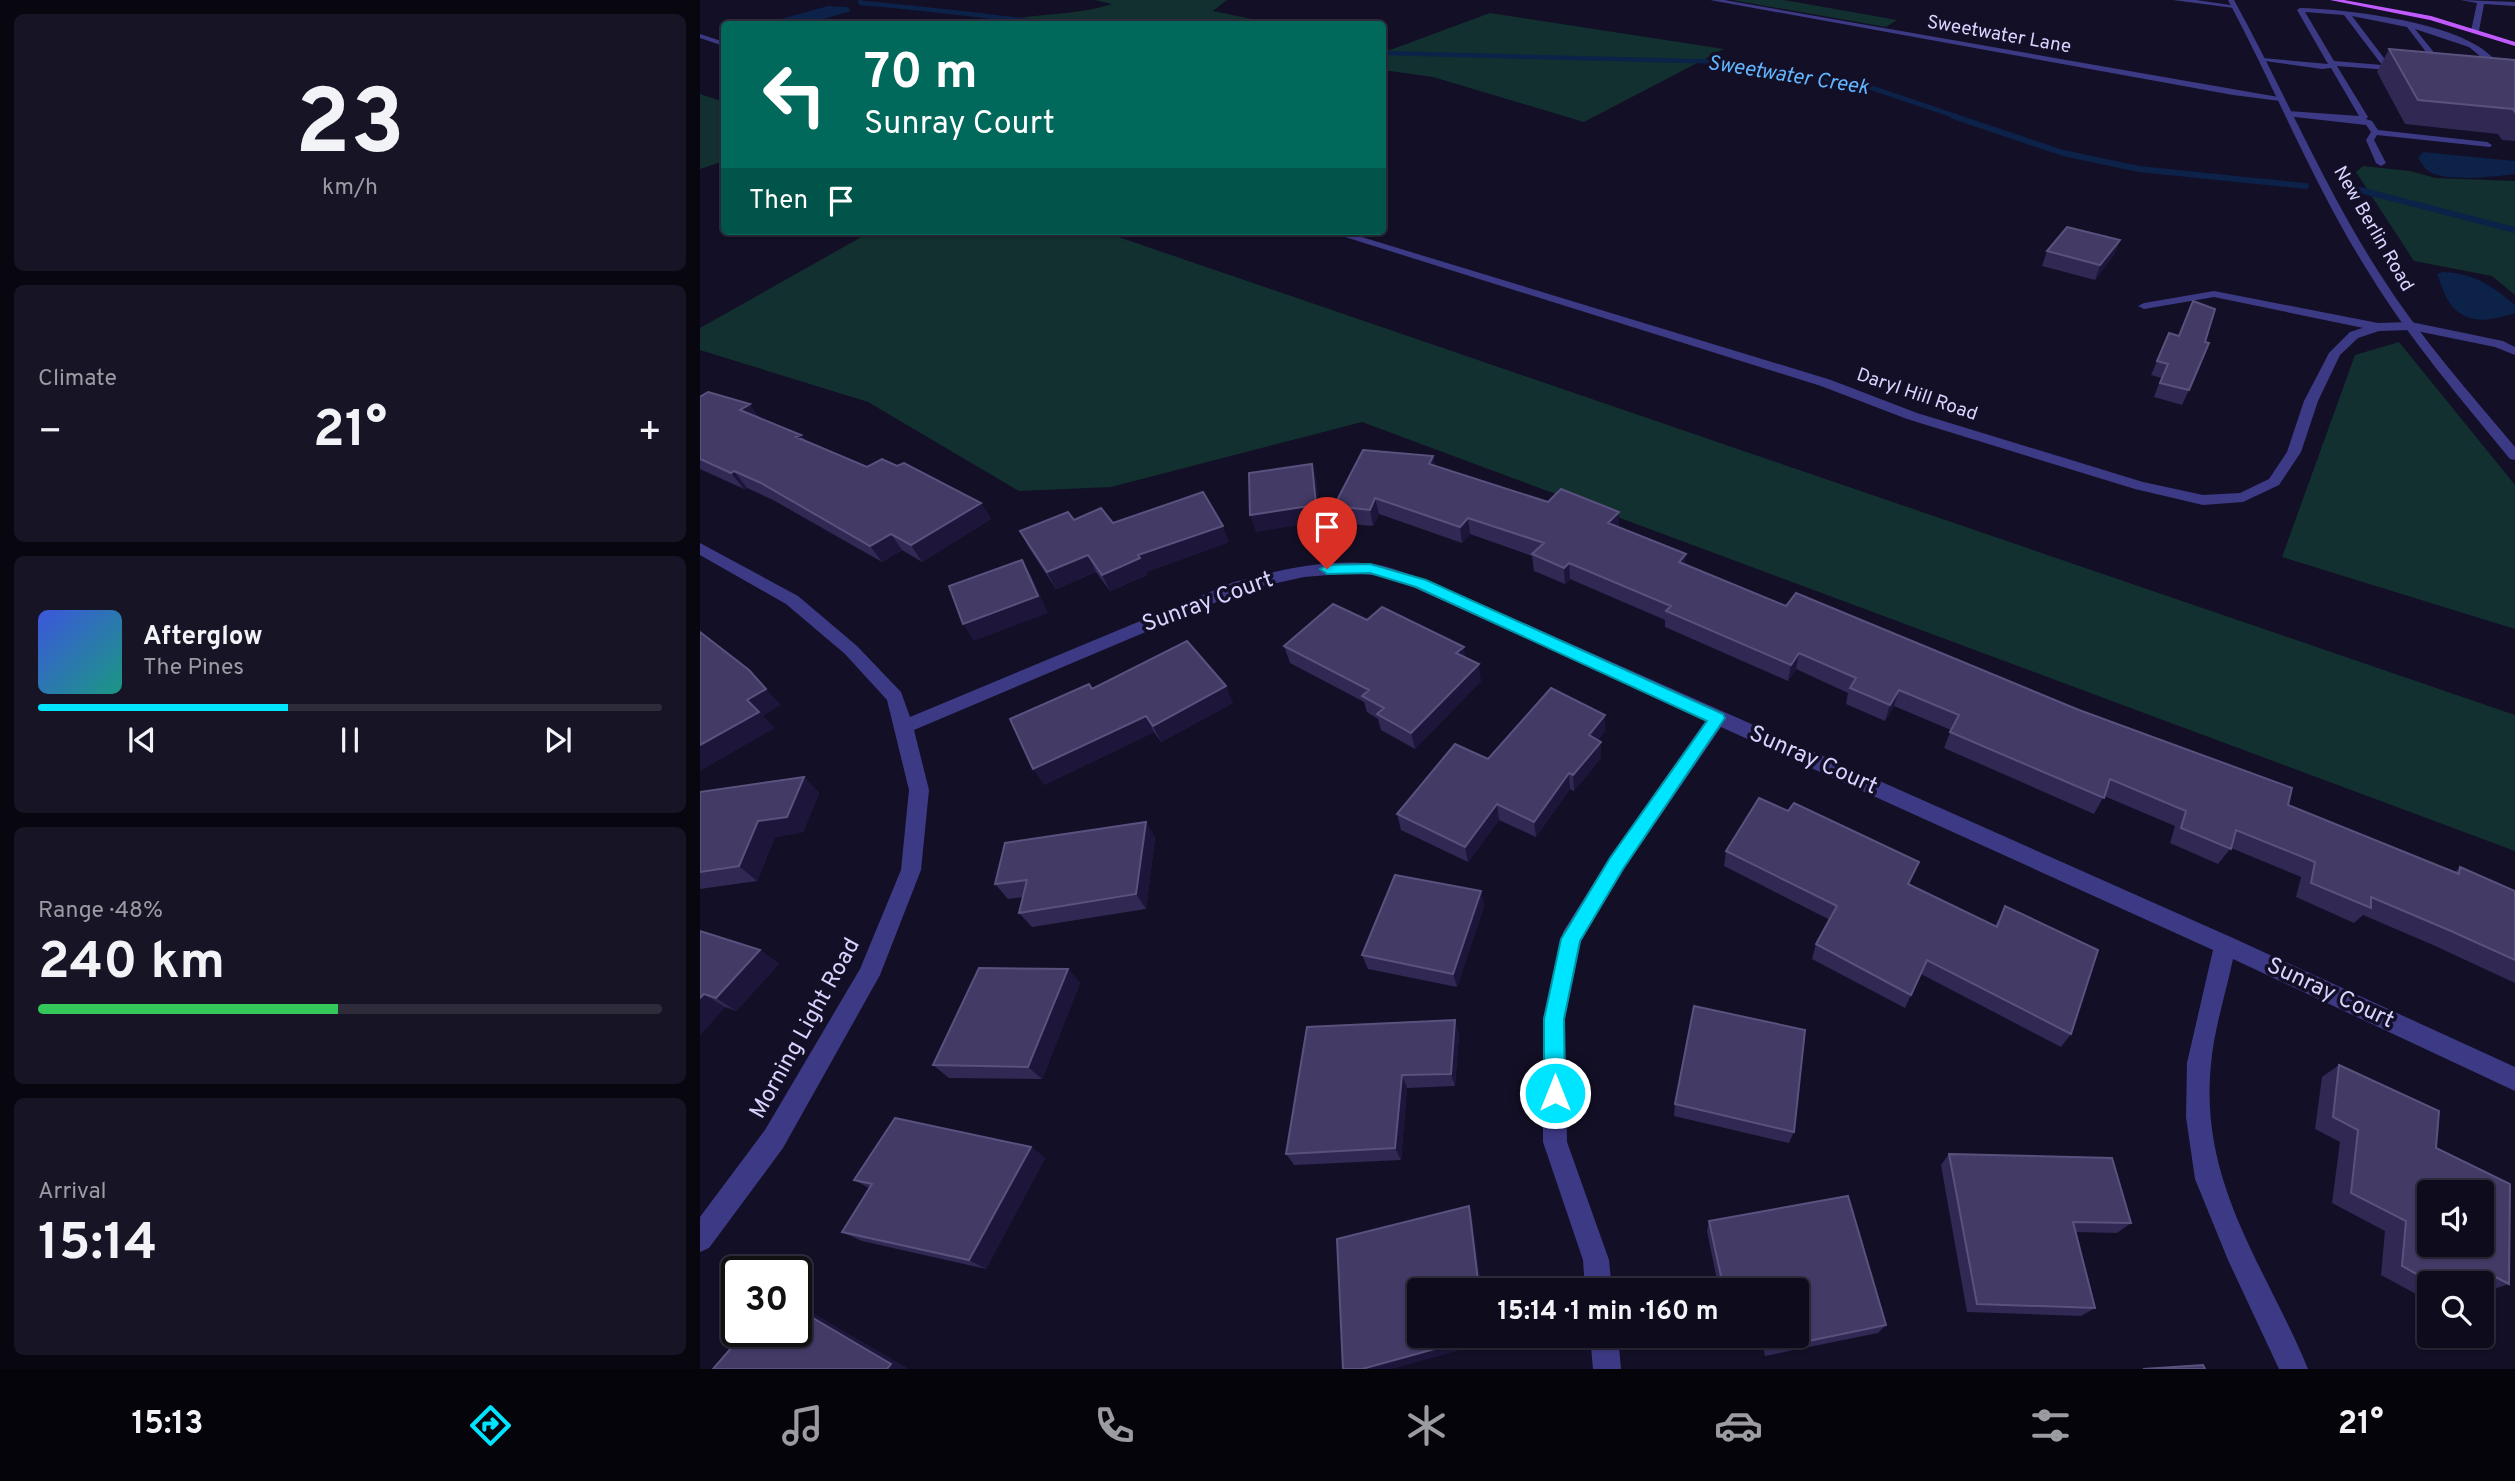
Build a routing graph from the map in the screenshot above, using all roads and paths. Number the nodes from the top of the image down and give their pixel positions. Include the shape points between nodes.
1 (1713, 0) edge
2 (2176, 0) edge
3 (2333, 0) edge
4 (2463, 0) edge
5 (2481, 1) edge
6 (2233, 3) edge
7 (2515, 4) edge
8 (2347, 15) junction
9 (2410, 27) junction
10 (2475, 31) junction
11 (700, 36) edge
12 (721, 43) edge
13 (2515, 44) edge
14 (2262, 60) junction
15 (2333, 64) junction
16 (2388, 68) junction
17 (2408, 69) edge
18 (2434, 71) edge
19 (2446, 72) junction
20 (2459, 73) edge
21 (2498, 76) edge
22 (2513, 78) edge
23 (2280, 98) junction
24 (2288, 114) junction
25 (2356, 118) junction
26 (2375, 132) junction
27 (2487, 145) dead end
28 (2381, 163) dead end
29 (1344, 235) edge
30 (2144, 306) dead end
31 (2411, 326) junction
32 (2378, 327) junction
33 (2515, 351) edge
34 (2515, 456) edge
35 (700, 548) edge
36 (1717, 718) junction
37 (904, 727) junction
38 (2225, 945) junction
39 (2515, 1079) edge
40 (700, 1240) edge
41 (1598, 1278) edge
42 (1605, 1348) edge
43 (1607, 1369) edge
44 (2294, 1369) edge

1 - 23 street, Sweetwater Lane
2 - 6 street
3 - 10 main road via 2406,12
4 - 5 street
5 - 7 street
5 - 10 street
6 - 14 street, New Berlin Road
8 - 9 street
8 - 15 street via 2300,10
8 - 16 street
9 - 19 street
9 - 22 street via 2472,46
10 - 13 main road
11 - 12 street
14 - 15 street
14 - 23 street, New Berlin Road
15 - 16 street
15 - 25 street via 2364,117
16 - 17 street
18 - 19 street
19 - 20 street
21 - 22 street
23 - 24 street, New Berlin Road
24 - 25 street
24 - 31 street, New Berlin Road via 2358,248
25 - 26 street via 2368,122
26 - 27 street
26 - 28 street via 2370,140
29 - 32 street, Daryl Hill Road via 1826,383 1924,420 2140,486 2203,500 2243,497 2274,482 2294,452 2311,401 2335,354 2354,335
30 - 32 street via 2214,293
31 - 32 street, Daryl Hill Road
31 - 33 street, Daryl Hill Road
31 - 34 street, New Berlin Road
35 - 37 street, Morning Light Road via 792,600 851,650 895,697
36 - 37 street, Sunray Court via 1421,584 1370,569 1327,569 1240,586
36 - 38 street, Sunray Court
36 - 41 street via 1616,863 1571,939 1554,1019 1555,1142 1596,1260
37 - 40 street, Morning Light Road via 919,790 911,870 862,986 774,1139
38 - 39 street, Sunray Court
38 - 44 street via 2199,1063 2198,1117 2208,1180
42 - 43 street

